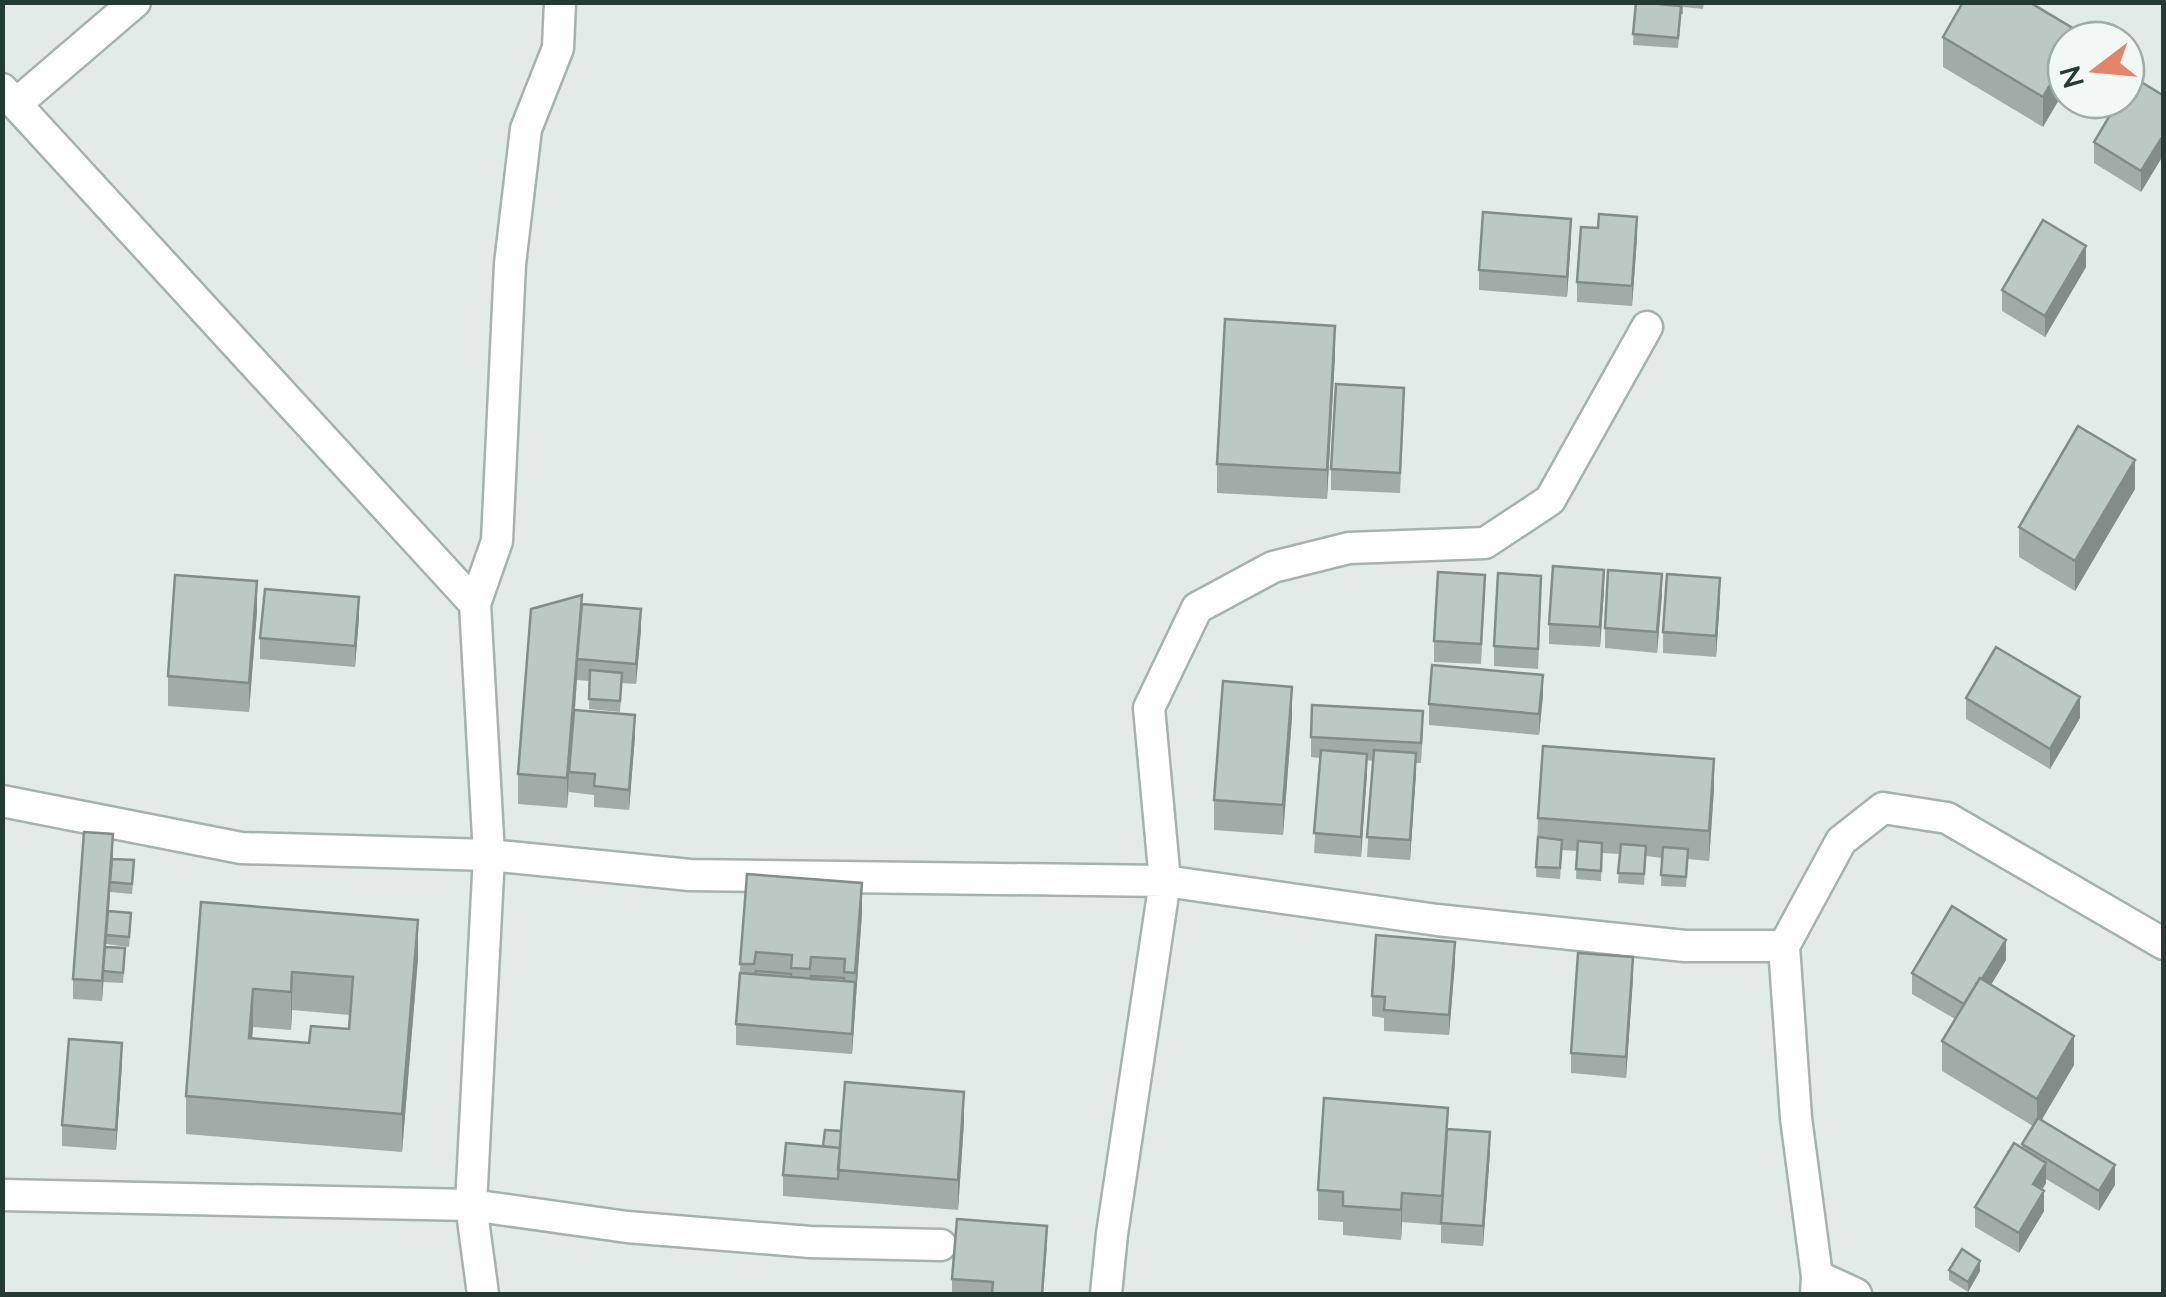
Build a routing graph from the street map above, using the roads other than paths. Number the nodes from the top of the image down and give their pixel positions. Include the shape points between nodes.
1 (135, 2) edge
2 (560, 2) edge
3 (9, 97) edge
4 (1647, 326) dead end
5 (475, 604) junction
6 (2, 801) edge
7 (489, 855) junction
8 (1165, 881) junction
9 (2164, 944) edge
10 (1784, 946) junction
11 (2, 1195) edge
12 (472, 1205) junction
13 (941, 1245) dead end
14 (1816, 1286) edge
15 (484, 1294) edge
16 (1106, 1294) edge
17 (1856, 1294) edge

1 - 3 street
2 - 5 street via 558,48 526,129 510,264 497,541
3 - 5 street
4 - 8 street via 1550,500 1485,543 1349,548 1273,566 1197,608 1149,708
5 - 7 street
6 - 7 street via 240,848
7 - 8 street via 690,875
7 - 12 street
8 - 10 street via 1437,920 1685,946
8 - 16 street
9 - 10 street via 1947,818 1882,808 1841,841
10 - 14 street
11 - 12 street
12 - 13 street via 627,1227
12 - 15 street
14 - 17 street

